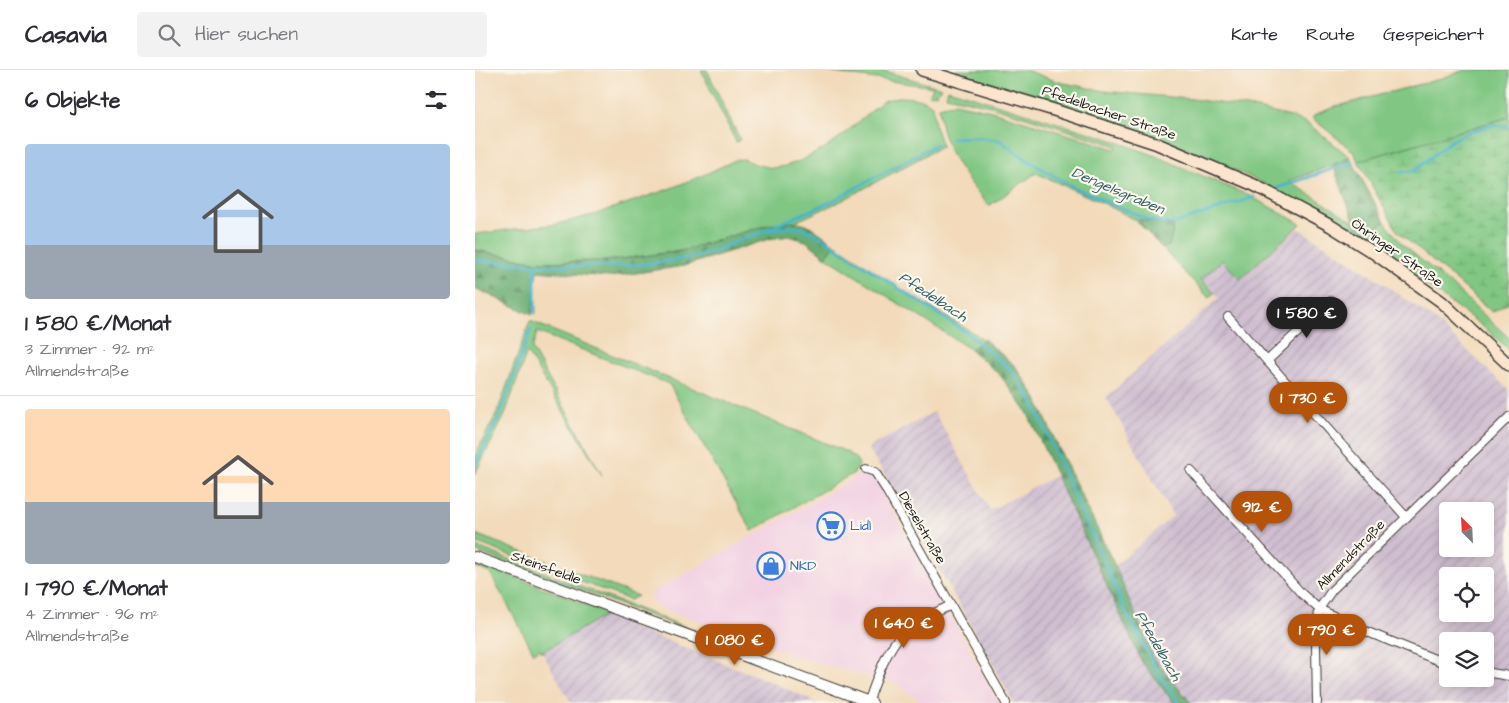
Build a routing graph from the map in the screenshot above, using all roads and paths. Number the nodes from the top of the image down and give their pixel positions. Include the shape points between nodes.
1 (922, 70) edge
2 (1254, 185) joint
3 (1331, 301) dead end
4 (1228, 317) dead end
5 (1267, 361) junction
6 (1509, 365) edge
7 (1509, 417) edge
8 (866, 470) dead end
9 (1191, 471) dead end
10 (1406, 516) junction
11 (475, 557) edge
12 (951, 605) junction
13 (1319, 609) junction
14 (1439, 661) edge
15 (1494, 674) edge
16 (1509, 676) edge
17 (869, 702) edge
18 (1006, 703) edge
19 (1317, 703) edge

1 - 2 main road, Pfedelbacher Straße via 1155,143
2 - 6 main road, Öhringer Straße via 1331,226 1373,253 1442,302
3 - 5 street
4 - 5 street, Allmendstraße
5 - 10 street, Allmendstraße
7 - 10 street, Allmendstraße
8 - 12 street, Dieselstraße via 875,472
9 - 13 street
10 - 13 street, Allmendstraße via 1332,590
11 - 17 street, Steinsfeldle
12 - 17 street via 902,633 893,645
12 - 18 street, Dieselstraße
13 - 14 street via 1370,634
13 - 19 street, Allmendstraße via 1315,647
15 - 16 street

